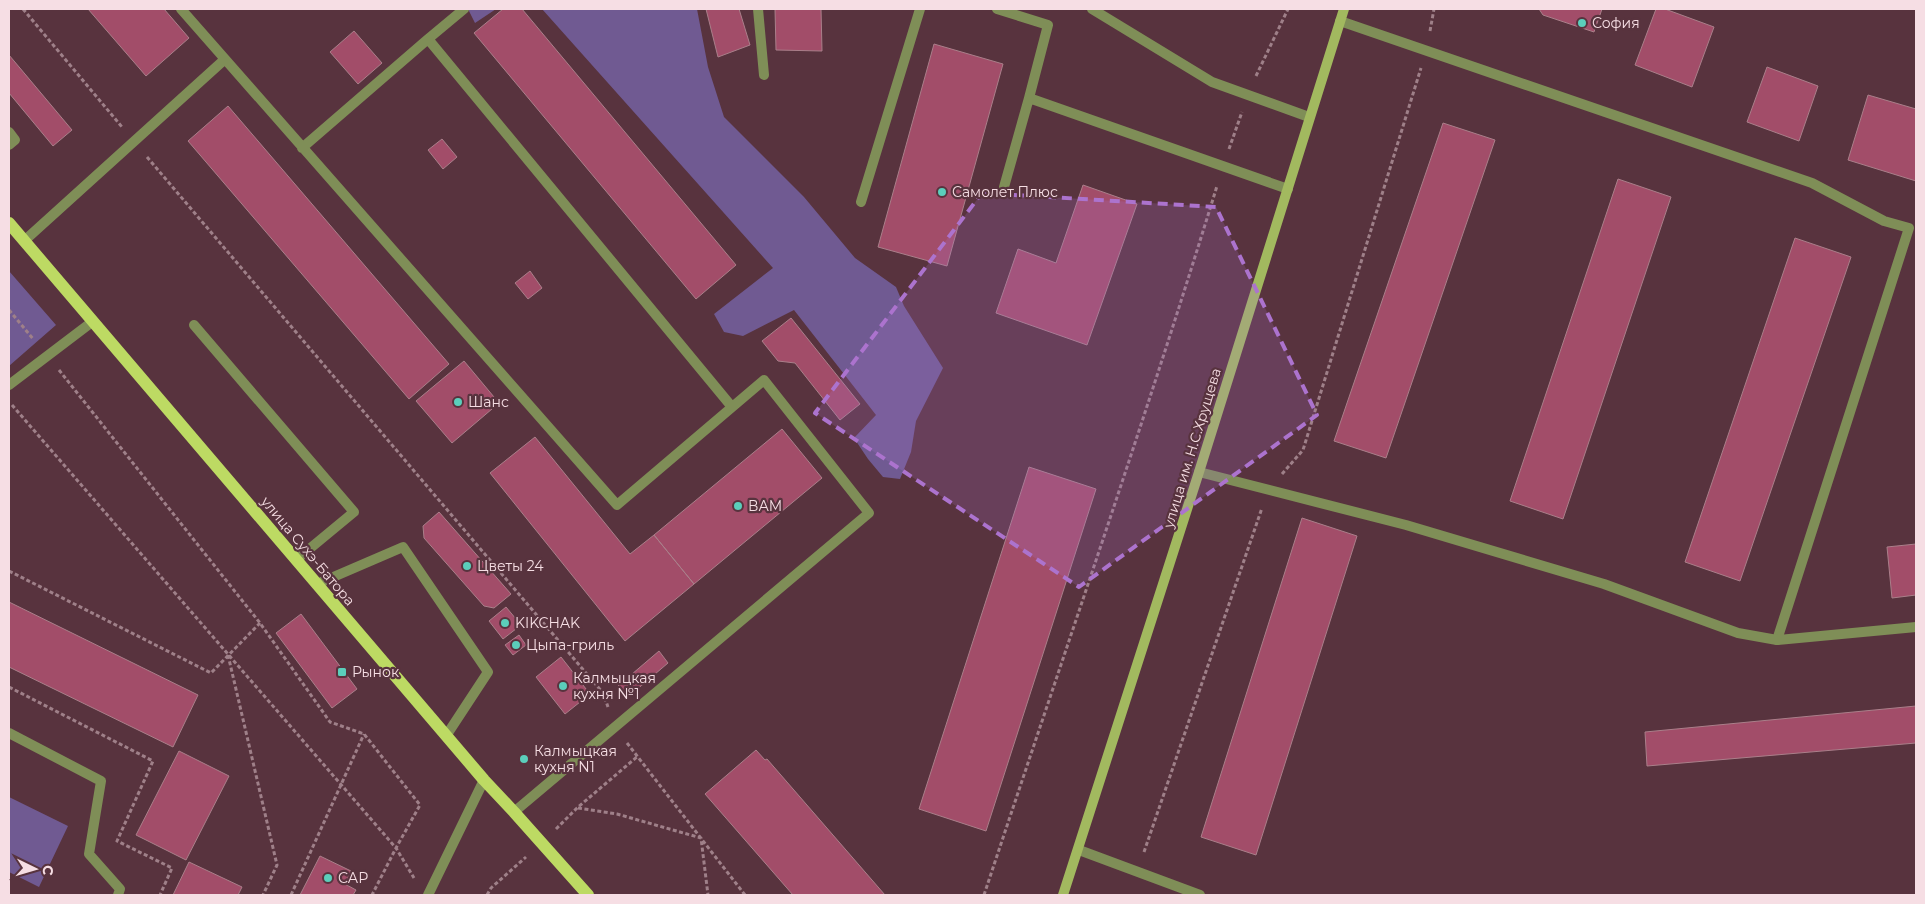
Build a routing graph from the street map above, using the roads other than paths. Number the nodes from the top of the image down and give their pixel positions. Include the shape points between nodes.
1 (180, 9) edge
2 (464, 9) edge
3 (758, 9) edge
4 (920, 9) edge
5 (997, 9) edge
6 (1092, 9) edge
7 (1344, 9) edge
8 (1340, 21) junction
9 (428, 39) junction
10 (224, 60) junction
11 (764, 76) dead end
12 (1029, 98) junction
13 (1309, 117) junction
14 (9, 132) edge
15 (9, 145) edge
16 (302, 148) junction
17 (1004, 187) dead end
18 (1288, 189) junction
19 (861, 202) dead end
20 (9, 223) edge
21 (24, 241) junction
22 (92, 322) junction
23 (194, 325) dead end
24 (9, 385) edge
25 (732, 408) junction
26 (1199, 472) junction
27 (296, 560) junction
28 (317, 584) junction
29 (1916, 627) edge
30 (1777, 640) junction
31 (9, 733) edge
32 (446, 736) junction
33 (484, 780) junction
34 (514, 812) junction
35 (1079, 850) junction
36 (118, 895) edge
37 (428, 895) edge
38 (588, 895) edge
39 (1064, 895) edge
40 (1200, 895) edge

1 - 10 street
2 - 9 street
3 - 11 street
4 - 19 street
5 - 12 street via 1048,25
6 - 13 street via 1212,82
7 - 8 main road, улица им. Н.С.Хрущева
8 - 13 main road, улица им. Н.С.Хрущева
8 - 30 street via 1812,183 1884,221 1909,228
9 - 16 street
9 - 25 street
10 - 16 street
10 - 21 street
12 - 17 street
12 - 18 street
13 - 18 main road, улица им. Н.С.Хрущева
14 - 15 street via 15,140
16 - 25 street via 617,505
18 - 26 main road, улица им. Н.С.Хрущева
20 - 21 main road, улица Сухэ-Батора
21 - 22 main road, улица Сухэ-Батора
22 - 24 street
22 - 27 main road, улица Сухэ-Батора
23 - 27 street via 354,512
25 - 34 street via 764,380 869,513
26 - 30 street via 1406,525 1604,584 1738,633
26 - 35 main road, улица им. Н.С.Хрущева
27 - 28 main road, улица Сухэ-Батора
28 - 32 main road, улица Сухэ-Батора
28 - 32 street via 403,547 488,672
29 - 30 street
31 - 36 street via 100,782 89,854 120,889
32 - 33 main road, улица Сухэ-Батора
33 - 34 main road, улица Сухэ-Батора
33 - 37 street
34 - 38 main road, улица Сухэ-Батора
35 - 39 main road, улица им. Н.С.Хрущева
35 - 40 street

